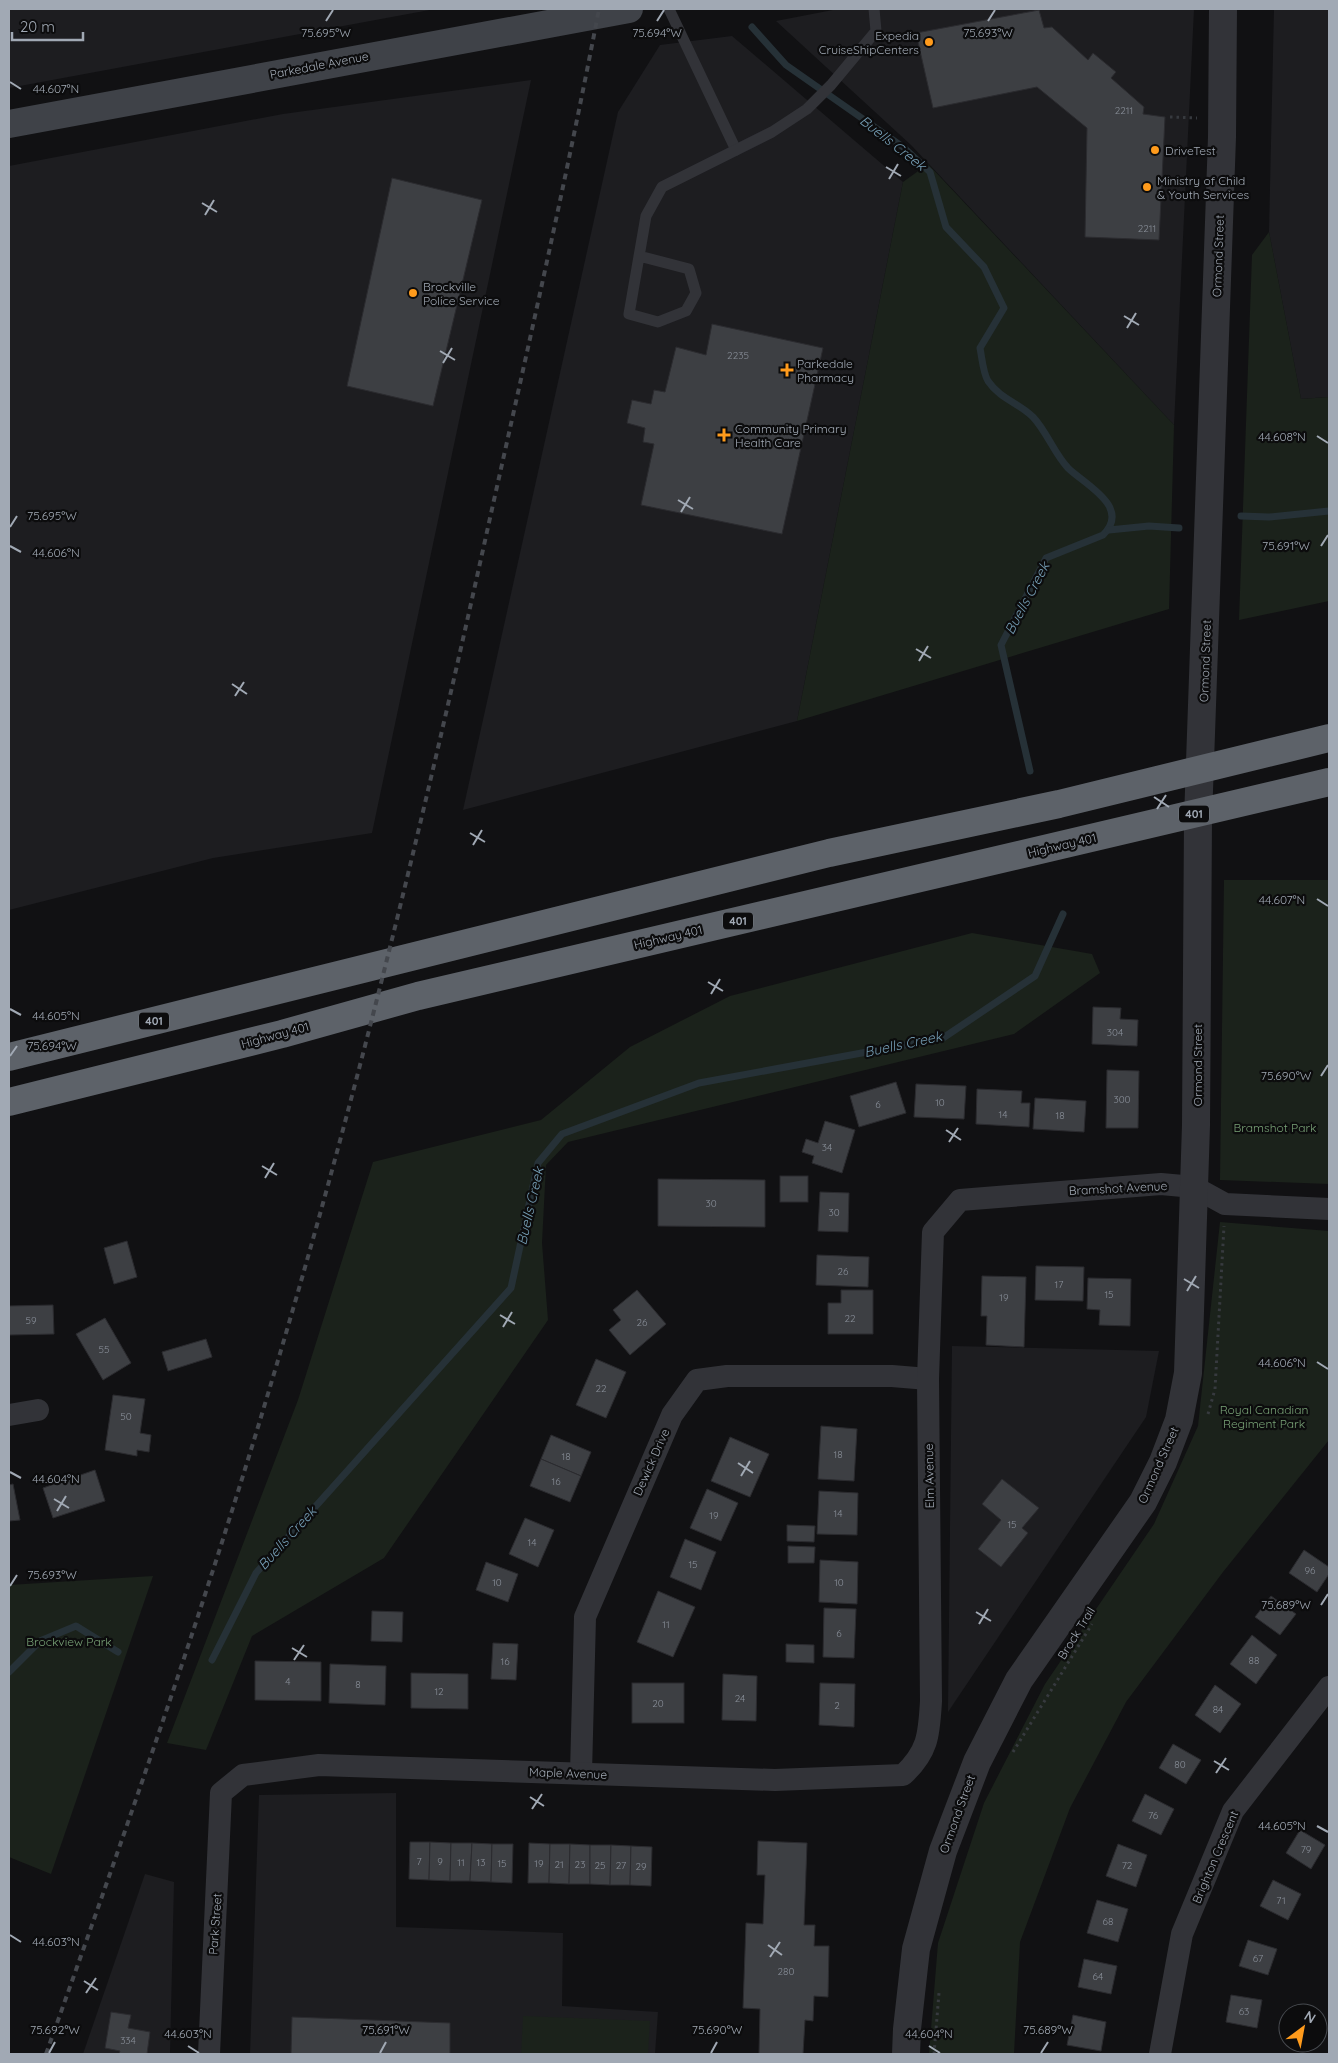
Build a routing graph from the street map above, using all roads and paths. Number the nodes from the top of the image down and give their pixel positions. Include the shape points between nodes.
1 (629, 9) edge
2 (669, 9) edge
3 (874, 9) edge
4 (1222, 9) edge
5 (1170, 117) dead end
6 (1203, 119) dead end
7 (9, 124) edge
8 (736, 150) junction
9 (639, 256) junction
10 (1320, 740) edge
11 (1329, 782) edge
12 (9, 1057) edge
13 (9, 1102) edge
14 (1194, 1187) junction
15 (963, 1199) joint
16 (1329, 1209) edge
17 (1224, 1222) dead end
18 (928, 1379) junction
19 (38, 1410) dead end
20 (9, 1414) edge
21 (1207, 1418) dead end
22 (1097, 1616) dead end
23 (1329, 1687) edge
24 (1010, 1757) dead end
25 (916, 1762) joint
26 (581, 1773) junction
27 (221, 1793) joint
28 (940, 1988) dead end
29 (209, 2054) edge
30 (906, 2054) edge
31 (934, 2054) edge
32 (1160, 2054) edge

1 - 7 main road, Parkedale Avenue
2 - 8 lane
3 - 8 lane via 876,31 831,85 807,109
4 - 14 street, Ormond Street via 1222,137 1198,819
5 - 6 path
8 - 9 lane via 662,187 646,216
9 - 9 lane via 629,314 658,322 686,311 696,293 689,269
10 - 12 highway, 401 via 1059,804 829,853
11 - 13 highway, Highway 401 / 401 via 418,996 282,1034
14 - 15 street, Bramshot Avenue via 1161,1184
14 - 16 street, Bramshot Avenue via 1225,1204
14 - 30 street, Ormond Street via 1188,1374 1179,1420 1143,1502 1019,1680 977,1762 943,1851 916,1949
15 - 18 street, Elm Avenue via 933,1232
17 - 21 path via 1216,1389
18 - 25 street, Elm Avenue via 931,1701 928,1739
18 - 26 street, Dewick Drive via 727,1376 697,1380 672,1415 585,1617
19 - 20 street
22 - 24 path, Brock Trail
23 - 32 street, Brighton Crescent via 1233,1811 1182,1934
25 - 26 street, Maple Avenue via 903,1774 775,1780
26 - 27 street, Maple Avenue via 319,1765 243,1776
27 - 29 street, Park Street
28 - 31 path

